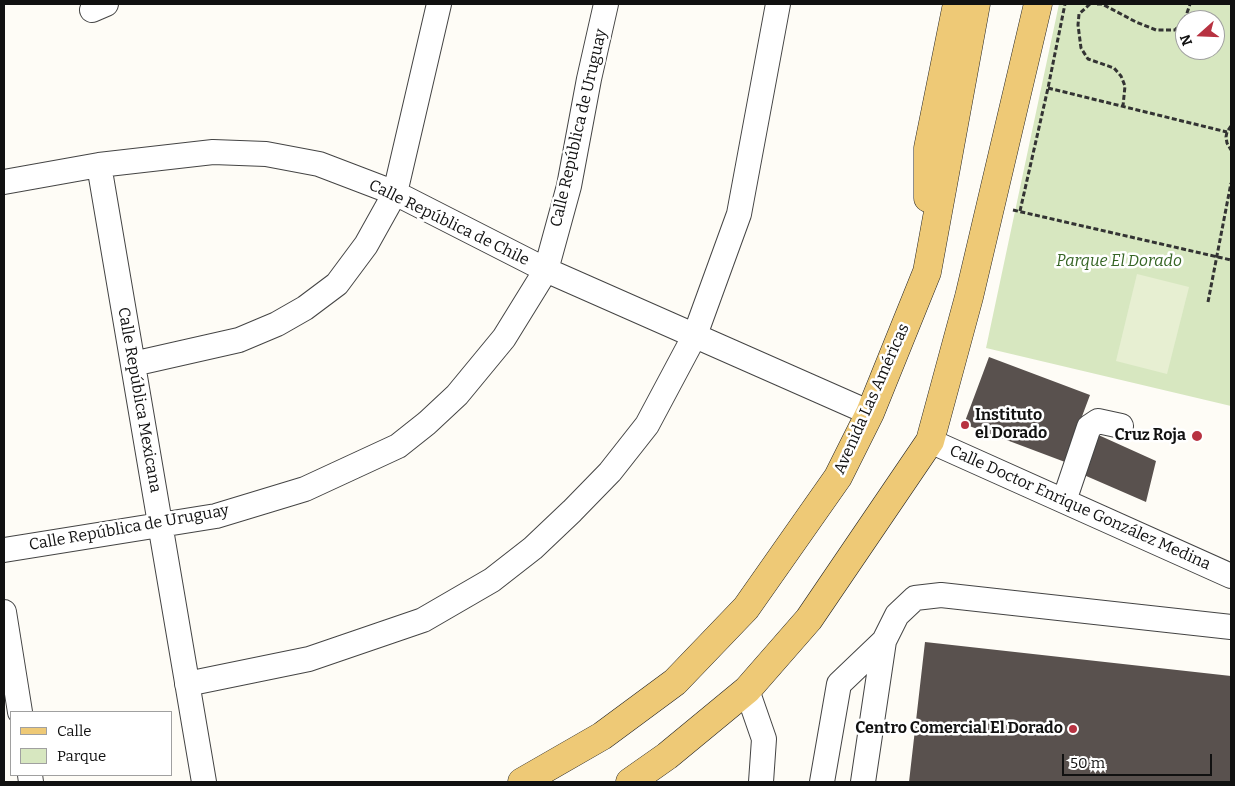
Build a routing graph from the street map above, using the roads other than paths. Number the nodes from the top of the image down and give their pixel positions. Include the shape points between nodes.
1 (439, 4) edge
2 (606, 4) edge
3 (778, 4) edge
4 (957, 4) edge
5 (976, 4) edge
6 (1038, 4) edge
7 (99, 165) junction
8 (4, 182) edge
9 (395, 193) junction
10 (546, 270) junction
11 (928, 272) junction
12 (696, 335) junction
13 (133, 364) junction
14 (870, 413) junction
15 (1121, 426) dead end
16 (930, 441) junction
17 (1064, 501) junction
18 (160, 524) junction
19 (4, 550) edge
20 (1231, 576) edge
21 (4, 612) edge
22 (1231, 628) edge
23 (884, 641) junction
24 (187, 684) junction
25 (747, 690) junction
26 (20, 711) edge
27 (204, 782) edge
28 (522, 782) edge
29 (630, 782) edge
30 (761, 782) edge
31 (822, 782) edge
32 (863, 782) edge

1 - 9 street
2 - 10 street, Calle República de Uruguay via 569,186
3 - 12 street via 739,214
4 - 11 main road via 928,148
5 - 11 main road, Avenida Las Américas
6 - 16 main road via 970,297
7 - 8 street, Calle República de Chile
7 - 9 street, Calle República de Chile via 213,152 266,154 319,164
7 - 13 street, Calle República Mexicana
9 - 10 street, Calle República de Chile
9 - 13 street via 366,245 337,284 305,308 239,340
10 - 12 street, Calle República de Chile
10 - 18 street, Calle República de Uruguay via 504,338 456,396 398,446 305,489 216,516
11 - 14 main road, Avenida Las Américas
12 - 14 street, Calle República de Chile
12 - 24 street via 648,425 610,472 533,548 492,580 423,620 309,659
13 - 18 street, Calle República Mexicana
14 - 28 main road, Avenida Las Américas via 838,477 746,608 674,682 602,736
15 - 17 street via 1098,421 1089,427
16 - 17 street, Calle Doctor Enrique González Medina
16 - 25 main road via 809,619
17 - 20 street, Calle Doctor Enrique González Medina
18 - 19 street, Calle República de Uruguay
18 - 24 street, Calle República Mexicana
21 - 26 street
22 - 23 street via 941,595 915,598 897,616
23 - 31 street via 839,684
23 - 32 street
24 - 27 street, Calle República Mexicana
25 - 29 main road
25 - 30 street via 764,739

